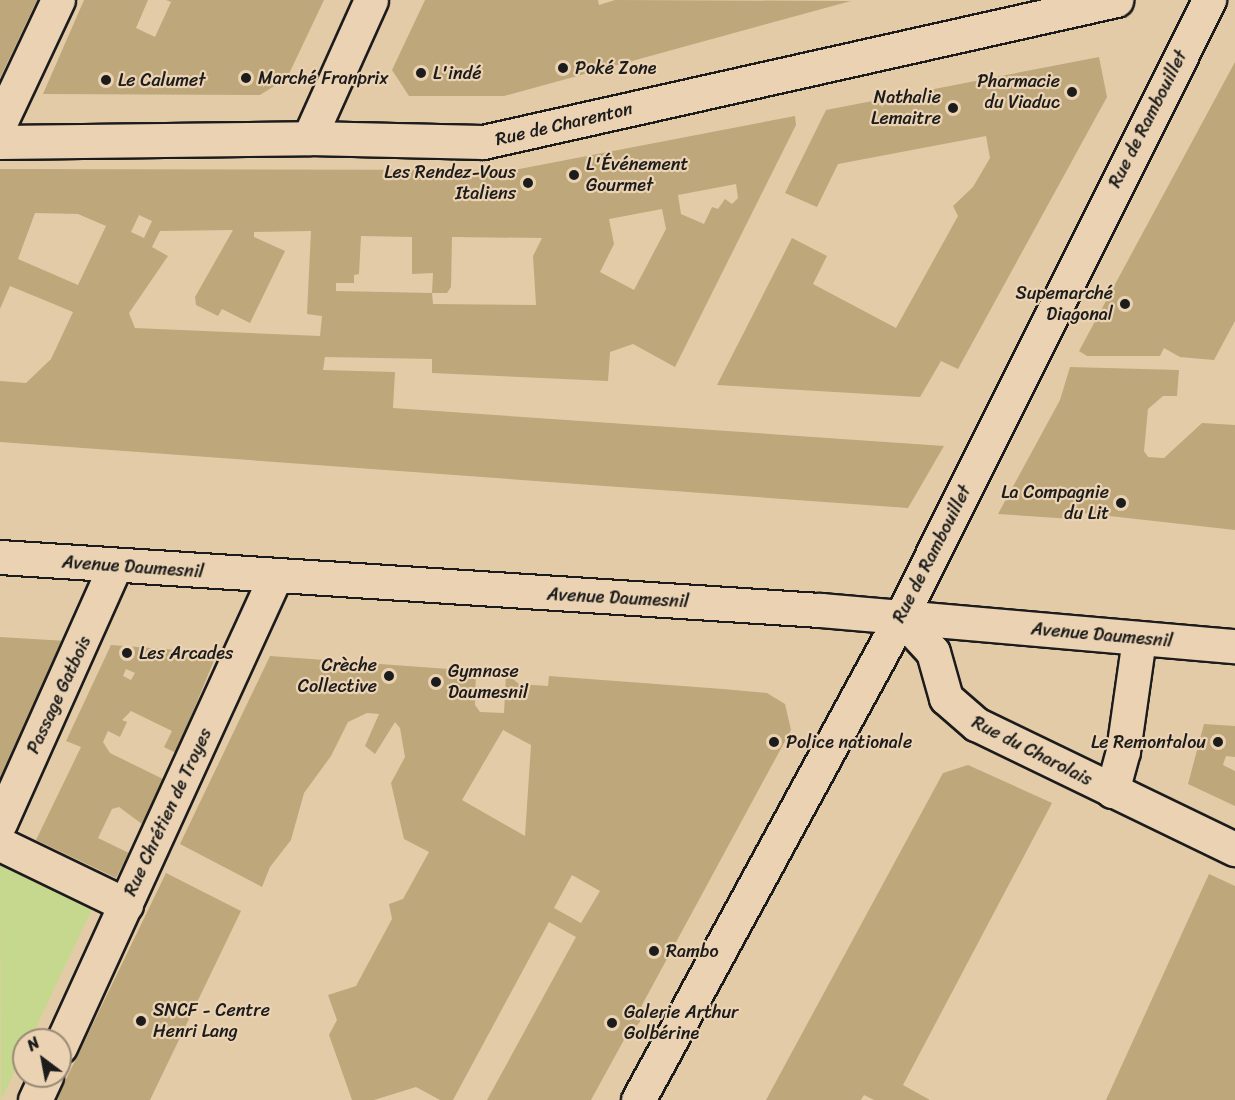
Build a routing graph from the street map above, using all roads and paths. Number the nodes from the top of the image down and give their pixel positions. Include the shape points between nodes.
1 (58, 0) edge
2 (371, 0) edge
3 (1116, 0) edge
4 (1209, 0) edge
5 (0, 123) edge
6 (309, 138) junction
7 (0, 142) edge
8 (0, 556) edge
9 (115, 566) junction
10 (275, 577) junction
11 (901, 617) junction
12 (1138, 638) junction
13 (1235, 646) edge
14 (1112, 791) junction
15 (0, 823) edge
16 (0, 844) edge
17 (1235, 849) edge
18 (126, 905) junction
19 (69, 1028) edge
20 (638, 1100) edge

1 - 5 street
2 - 6 street
3 - 6 street, Rue de Charenton via 483,142
4 - 11 street, Rue de Rambouillet
6 - 7 street, Rue de Charenton
8 - 9 street, Avenue Daumesnil
9 - 10 street, Avenue Daumesnil
9 - 15 street, Passage Gatbois
10 - 11 street, Avenue Daumesnil
10 - 18 street, Rue Chrétien de Troyes
11 - 12 street, Avenue Daumesnil
11 - 14 street, Rue du Charolais via 933,652 946,698 975,724
11 - 20 street, Rue de Rambouillet
12 - 13 street, Avenue Daumesnil
12 - 14 street, Rue du Charolais via 1123,751
14 - 17 street, Rue du Charolais
16 - 18 street
18 - 19 street, Rue Chrétien de Troyes

